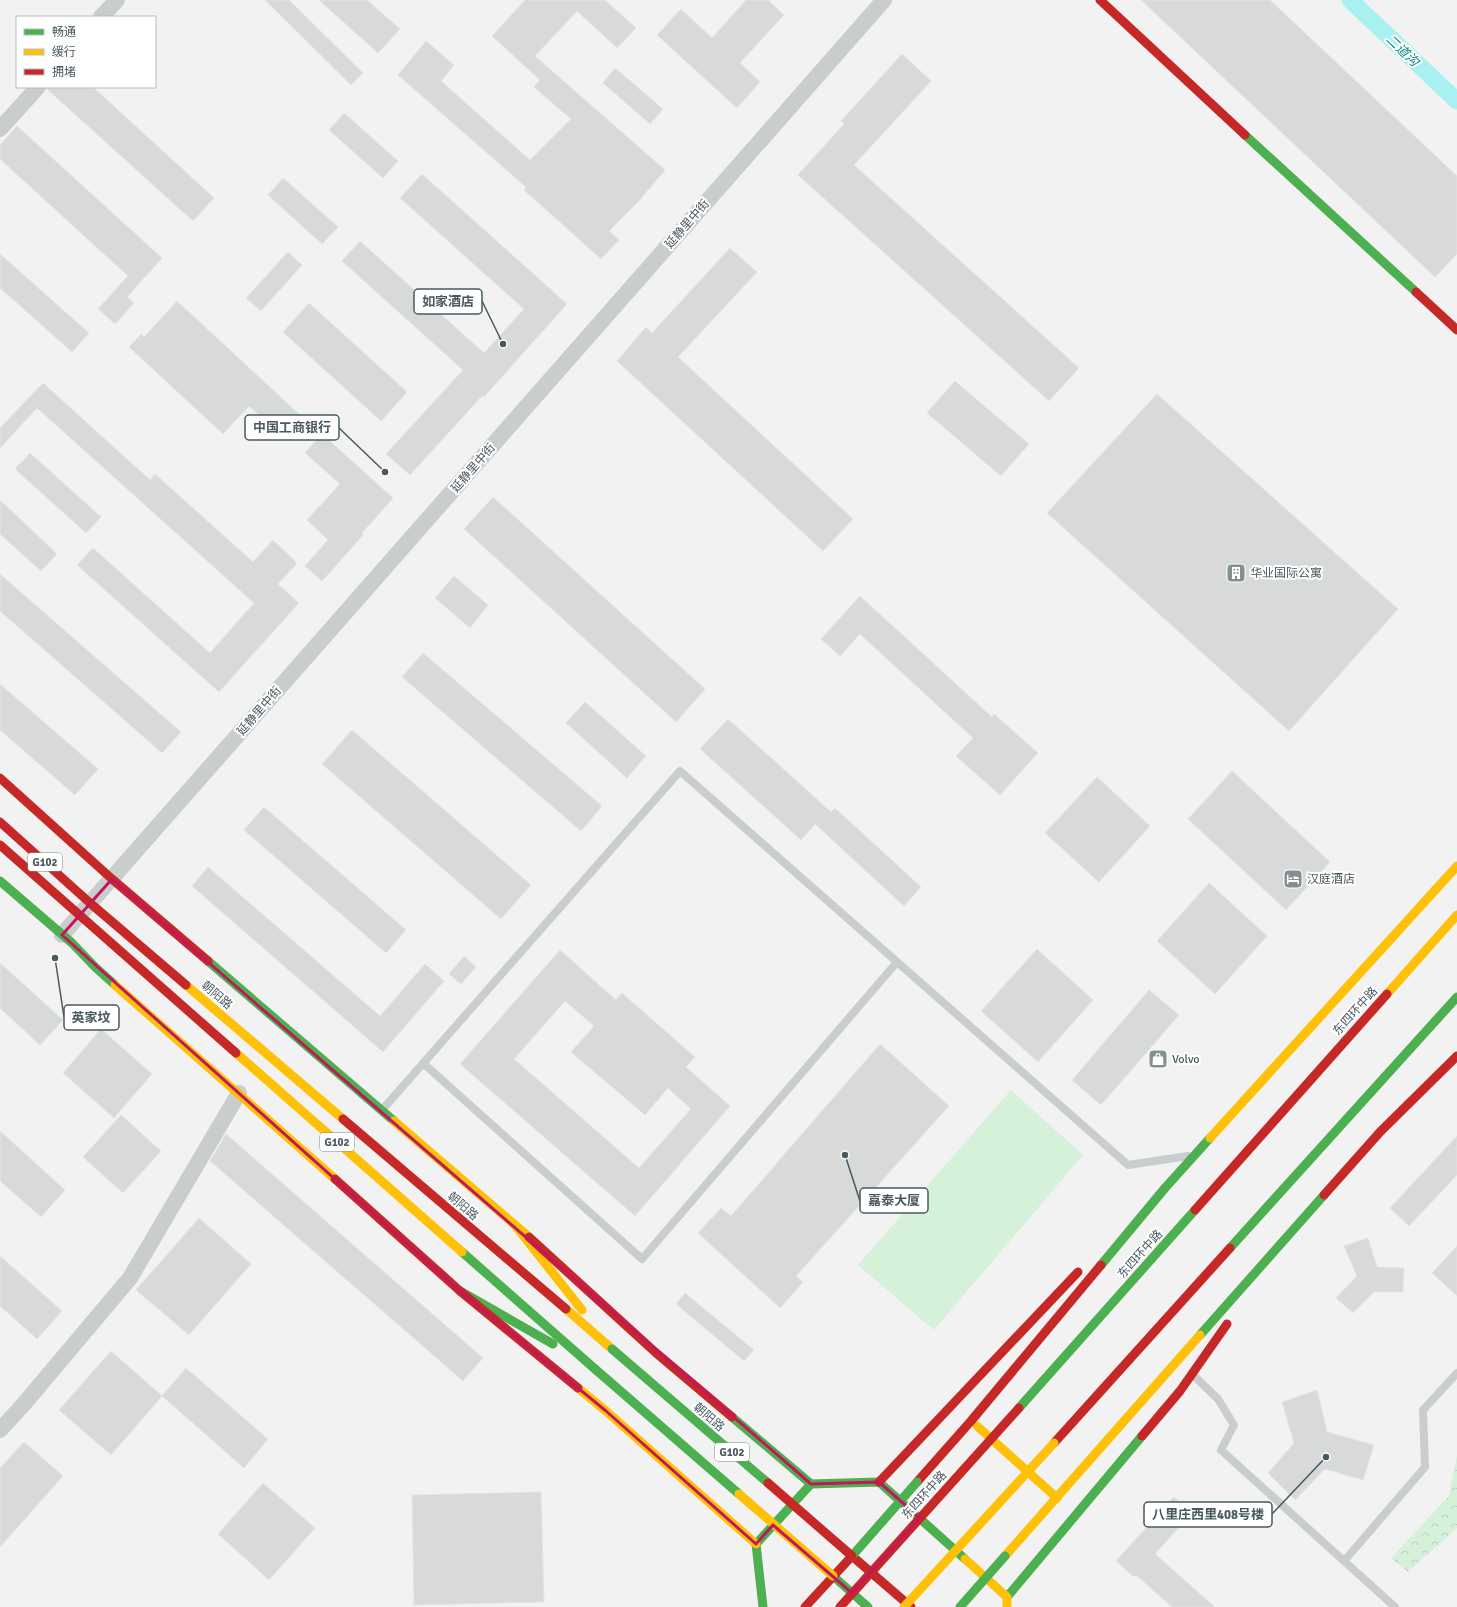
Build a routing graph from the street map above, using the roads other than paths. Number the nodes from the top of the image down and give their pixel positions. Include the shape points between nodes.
1 (117, 0) edge
2 (884, 0) edge
3 (1100, 0) edge
4 (102, 16) edge
5 (37, 88) edge
6 (0, 129) edge
7 (1457, 330) edge
8 (0, 778) edge
9 (0, 822) edge
10 (0, 845) edge
11 (1457, 866) edge
12 (112, 879) junction
13 (0, 881) edge
14 (90, 903) junction
15 (1457, 915) edge
16 (79, 916) junction
17 (62, 935) junction
18 (897, 962) junction
19 (1457, 997) edge
20 (1457, 1056) edge
21 (423, 1063) junction
22 (239, 1093) junction
23 (382, 1111) junction
24 (1194, 1155) junction
25 (1165, 1188) junction
26 (1309, 1213) junction
27 (514, 1224) junction
28 (1115, 1234) dead end
29 (1082, 1268) dead end
30 (1252, 1290) dead end
31 (460, 1291) junction
32 (1233, 1316) dead end
33 (612, 1349) junction
34 (595, 1369) junction
35 (1457, 1373) edge
36 (1191, 1374) junction
37 (971, 1421) junction
38 (0, 1430) edge
39 (879, 1482) junction
40 (811, 1484) junction
41 (1057, 1498) junction
42 (756, 1544) junction
43 (852, 1556) junction
44 (1345, 1560) junction
45 (833, 1576) junction
46 (1007, 1597) junction
47 (763, 1607) edge
48 (805, 1607) edge
49 (840, 1607) edge
50 (868, 1607) edge
51 (904, 1607) edge
52 (911, 1607) edge
53 (960, 1607) edge
54 (1007, 1607) edge
55 (1395, 1607) edge

1 - 4 street
2 - 12 street, 延静里中街
3 - 7 main road
5 - 6 street
8 - 12 main road, 朝阳路
9 - 14 main road, 朝阳路 / G102
10 - 16 main road, G102
11 - 24 main road, 东四环中路
12 - 14 street, 延静里中街
12 - 23 main road, 朝阳路
13 - 17 main road
14 - 16 street, 延静里中街
14 - 33 main road, 朝阳路 / G102
15 - 49 main road, 东四环中路, bridge
16 - 17 street, 延静里中街
16 - 34 main road, G102
17 - 22 main road
18 - 21 lane via 680,771
18 - 21 lane via 642,1259
18 - 24 lane via 1128,1165
19 - 51 main road, bridge
20 - 26 main road via 1380,1132
21 - 23 lane
22 - 31 main road
22 - 38 street via 130,1278
23 - 27 main road, 朝阳路
24 - 25 main road, 东四环中路
25 - 28 main road, 东四环中路
25 - 37 main road, 东四环中路
26 - 30 main road
26 - 41 main road
27 - 33 main road
27 - 40 main road, 朝阳路 via 655,1352
29 - 39 main road
31 - 34 main road
31 - 42 main road via 606,1411
32 - 36 main road
33 - 43 main road, 朝阳路 / G102, bridge
34 - 45 main road, G102, bridge
35 - 44 lane via 1423,1410 1425,1467
36 - 44 lane via 1218,1399 1234,1425 1221,1450
36 - 46 main road via 1175,1397
37 - 41 main road
37 - 43 main road, 东四环中路, bridge
39 - 40 main road
39 - 46 main road
40 - 42 main road
41 - 53 main road, bridge
42 - 47 main road
43 - 45 main road, 东四环中路
43 - 52 main road, 朝阳路 / G102, bridge
44 - 55 lane
45 - 48 main road, 东四环中路
45 - 50 main road, G102
46 - 54 main road

